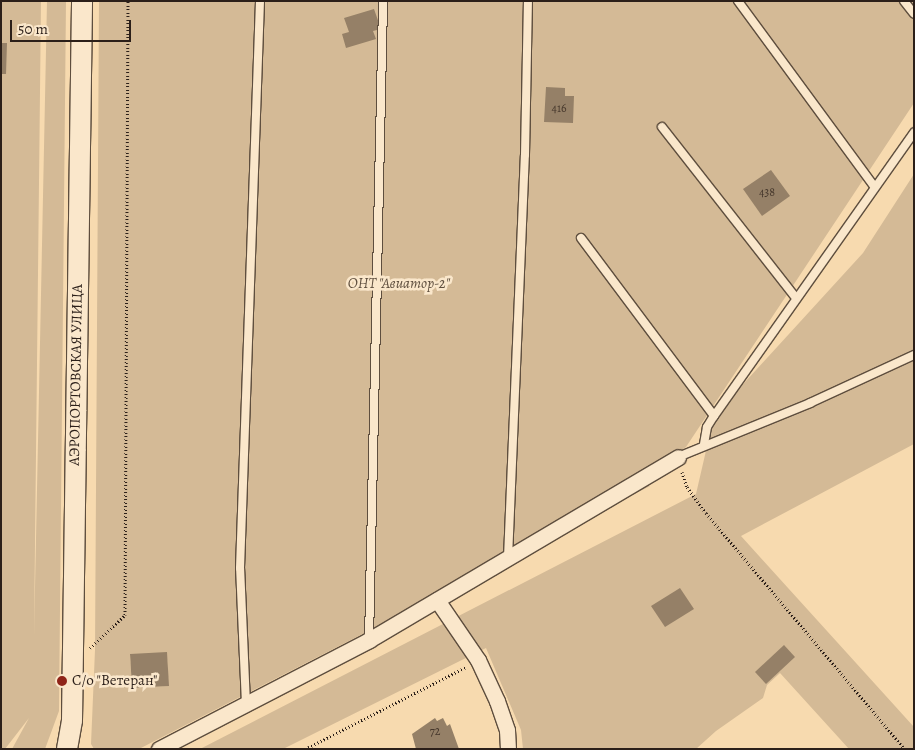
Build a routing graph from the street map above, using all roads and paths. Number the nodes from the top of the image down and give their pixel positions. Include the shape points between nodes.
1 (82, 1) edge
2 (128, 1) edge
3 (260, 1) edge
4 (383, 1) edge
5 (528, 1) edge
6 (738, 1) edge
7 (904, 1) edge
8 (914, 14) edge
9 (662, 127) dead end
10 (914, 133) edge
11 (874, 186) junction
12 (581, 238) dead end
13 (796, 298) junction
14 (914, 355) edge
15 (714, 416) junction
16 (704, 444) junction
17 (678, 457) junction
18 (508, 558) junction
19 (437, 600) junction
20 (369, 640) junction
21 (478, 660) junction
22 (72, 666) junction
23 (246, 704) junction
24 (67, 749) edge
25 (159, 749) edge
26 (305, 749) edge
27 (508, 749) edge
28 (905, 749) edge

1 - 22 street, АЭРОПОРТОВСКАЯ УЛИЦА
2 - 22 path via 125,615
3 - 23 lane via 240,568
4 - 20 lane
5 - 18 lane via 525,155
6 - 11 lane
7 - 8 lane
9 - 13 lane
10 - 11 lane
11 - 13 lane
12 - 15 lane
13 - 15 lane
14 - 16 lane via 810,403
15 - 16 lane via 707,427
16 - 17 lane
17 - 18 street
17 - 28 path via 687,487 706,513
18 - 19 street
19 - 20 street
19 - 21 street
20 - 23 street
21 - 26 path
21 - 27 street via 507,730
22 - 24 street, АЭРОПОРТОВСКАЯ УЛИЦА via 72,720
23 - 25 street

